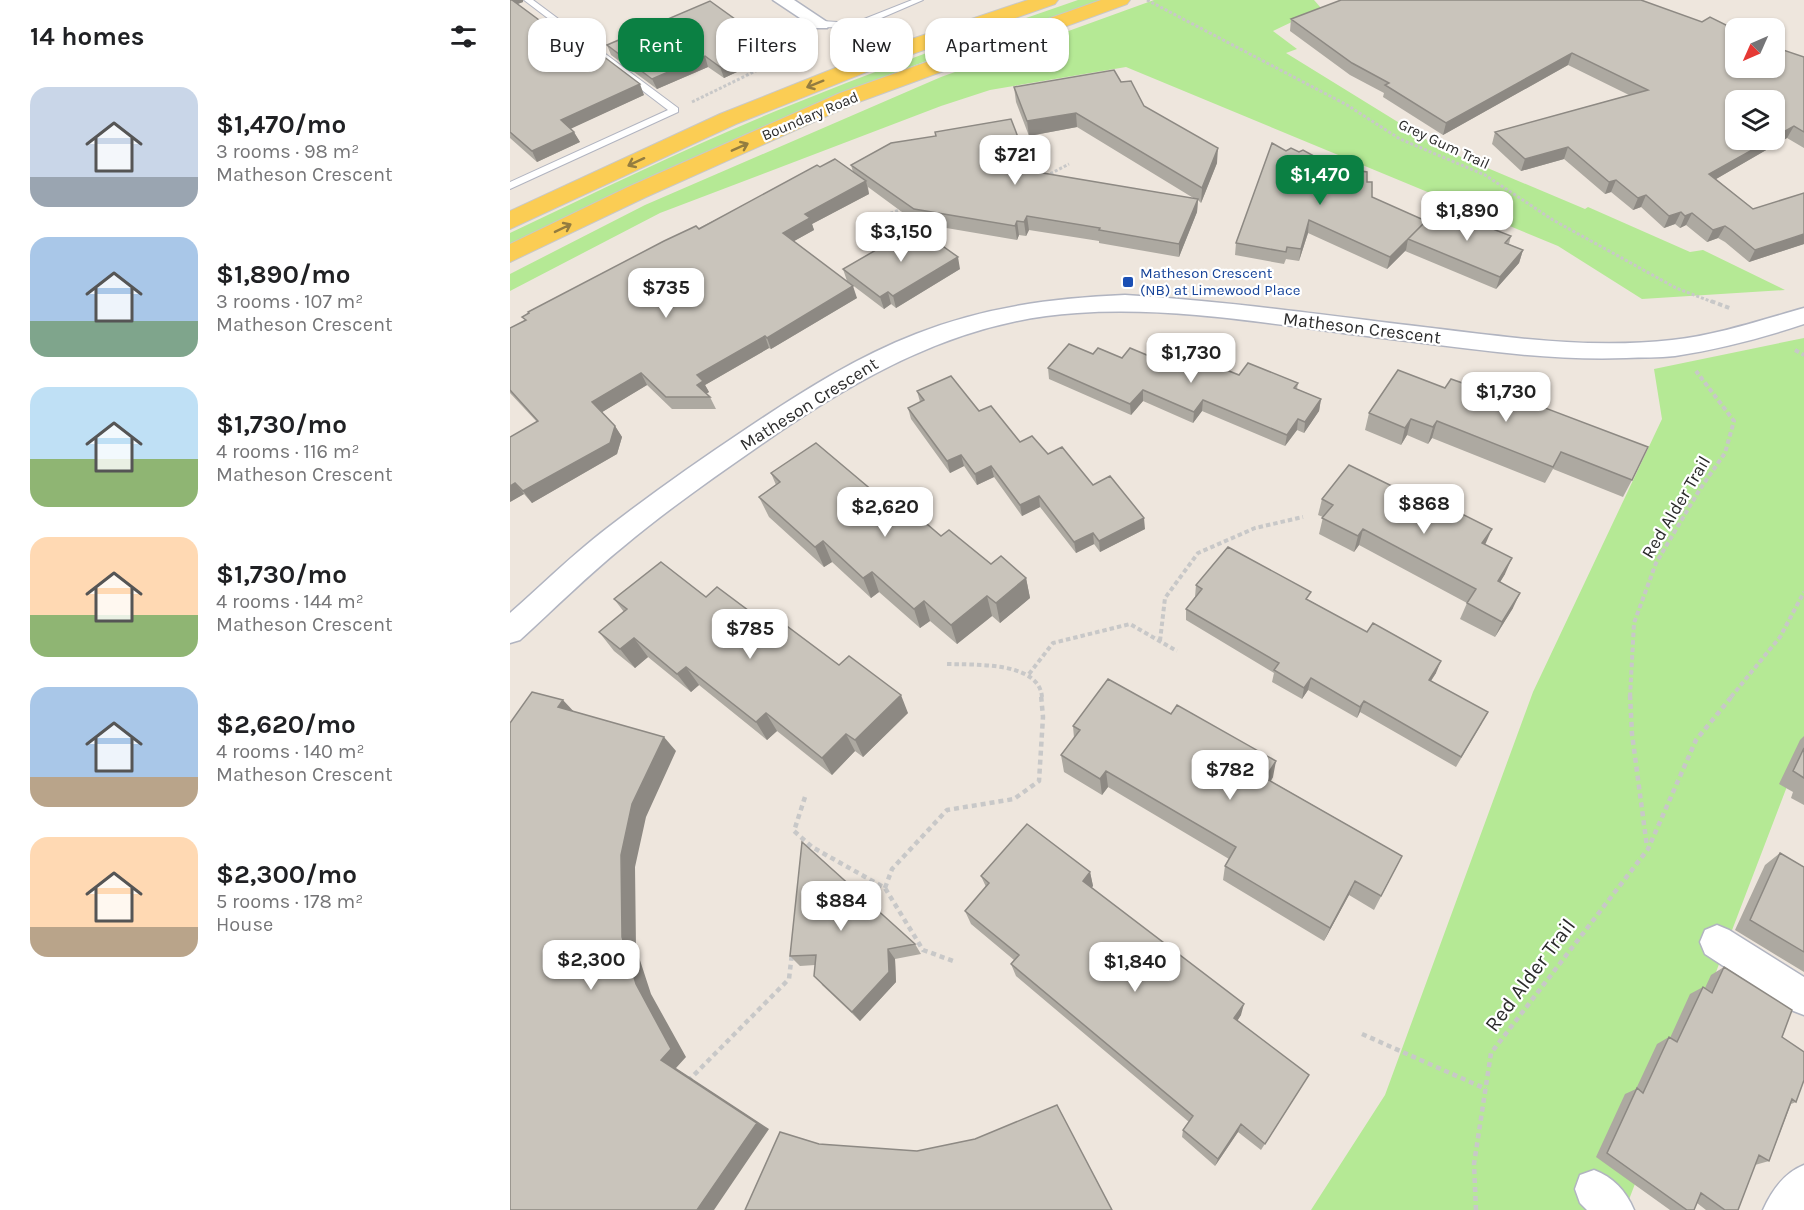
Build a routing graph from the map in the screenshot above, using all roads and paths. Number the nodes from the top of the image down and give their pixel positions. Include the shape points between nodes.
1 (528, 0) edge
2 (782, 0) edge
3 (919, 0) edge
4 (1048, 0) edge
5 (1120, 0) edge
6 (1146, 0) edge
7 (821, 24) junction
8 (675, 110) junction
9 (1069, 164) dead end
10 (1044, 177) edge
11 (510, 186) edge
12 (906, 208) edge
13 (510, 221) edge
14 (861, 232) dead end
15 (510, 254) edge
16 (1732, 309) dead end
17 (1804, 316) edge
18 (1795, 350) dead end
19 (1804, 355) edge
20 (1695, 371) dead end
21 (1303, 517) dead end
22 (1804, 592) edge
23 (510, 631) edge
24 (1160, 641) junction
25 (1177, 651) dead end
26 (947, 664) dead end
27 (1029, 674) junction
28 (805, 797) dead end
29 (812, 847) junction
30 (1648, 849) junction
31 (806, 852) edge
32 (885, 888) junction
33 (1717, 942) dead end
34 (792, 946) edge
35 (956, 962) dead end
36 (1804, 997) edge
37 (1362, 1034) dead end
38 (681, 1088) edge
39 (1486, 1089) junction
40 (1804, 1184) edge
41 (1476, 1210) edge
42 (1783, 1210) edge

1 - 8 lane
2 - 7 street
3 - 7 lane via 855,26
4 -> 13 main road, Boundary Road via 896,52 728,119
15 -> 5 main road, Boundary Road via 637,192 848,98
6 - 16 path, Grey Gum Trail via 1347,105 1400,139 1485,175 1553,220 1676,288
7 - 8 path via 810,46
8 - 11 lane
9 - 10 path
12 - 14 path via 888,214
17 - 23 street, Matheson Crescent via 1753,332 1672,348 1594,351 1519,347 1192,307 1125,303 1074,305 997,317 926,339 878,360 794,409 614,538
18 - 19 path
20 - 30 path, Red Alder Trail via 1734,420 1725,453 1656,563 1634,623 1632,734
21 - 24 path via 1255,528 1198,553 1166,598
22 - 30 path, Red Alder Trail via 1780,637 1696,740
24 - 25 path
24 - 27 path via 1130,624 1053,643
26 - 27 path via 989,665
27 - 32 path via 1041,689 1039,781 1014,799 947,810 892,869
28 - 29 path via 794,831
29 - 31 path
29 - 32 path
30 - 39 path, Red Alder Trail via 1491,1053
32 - 35 path via 923,950
33 - 36 street
34 - 38 path via 789,979
37 - 39 path
39 - 41 path, Red Alder Trail via 1474,1164
40 - 42 street

